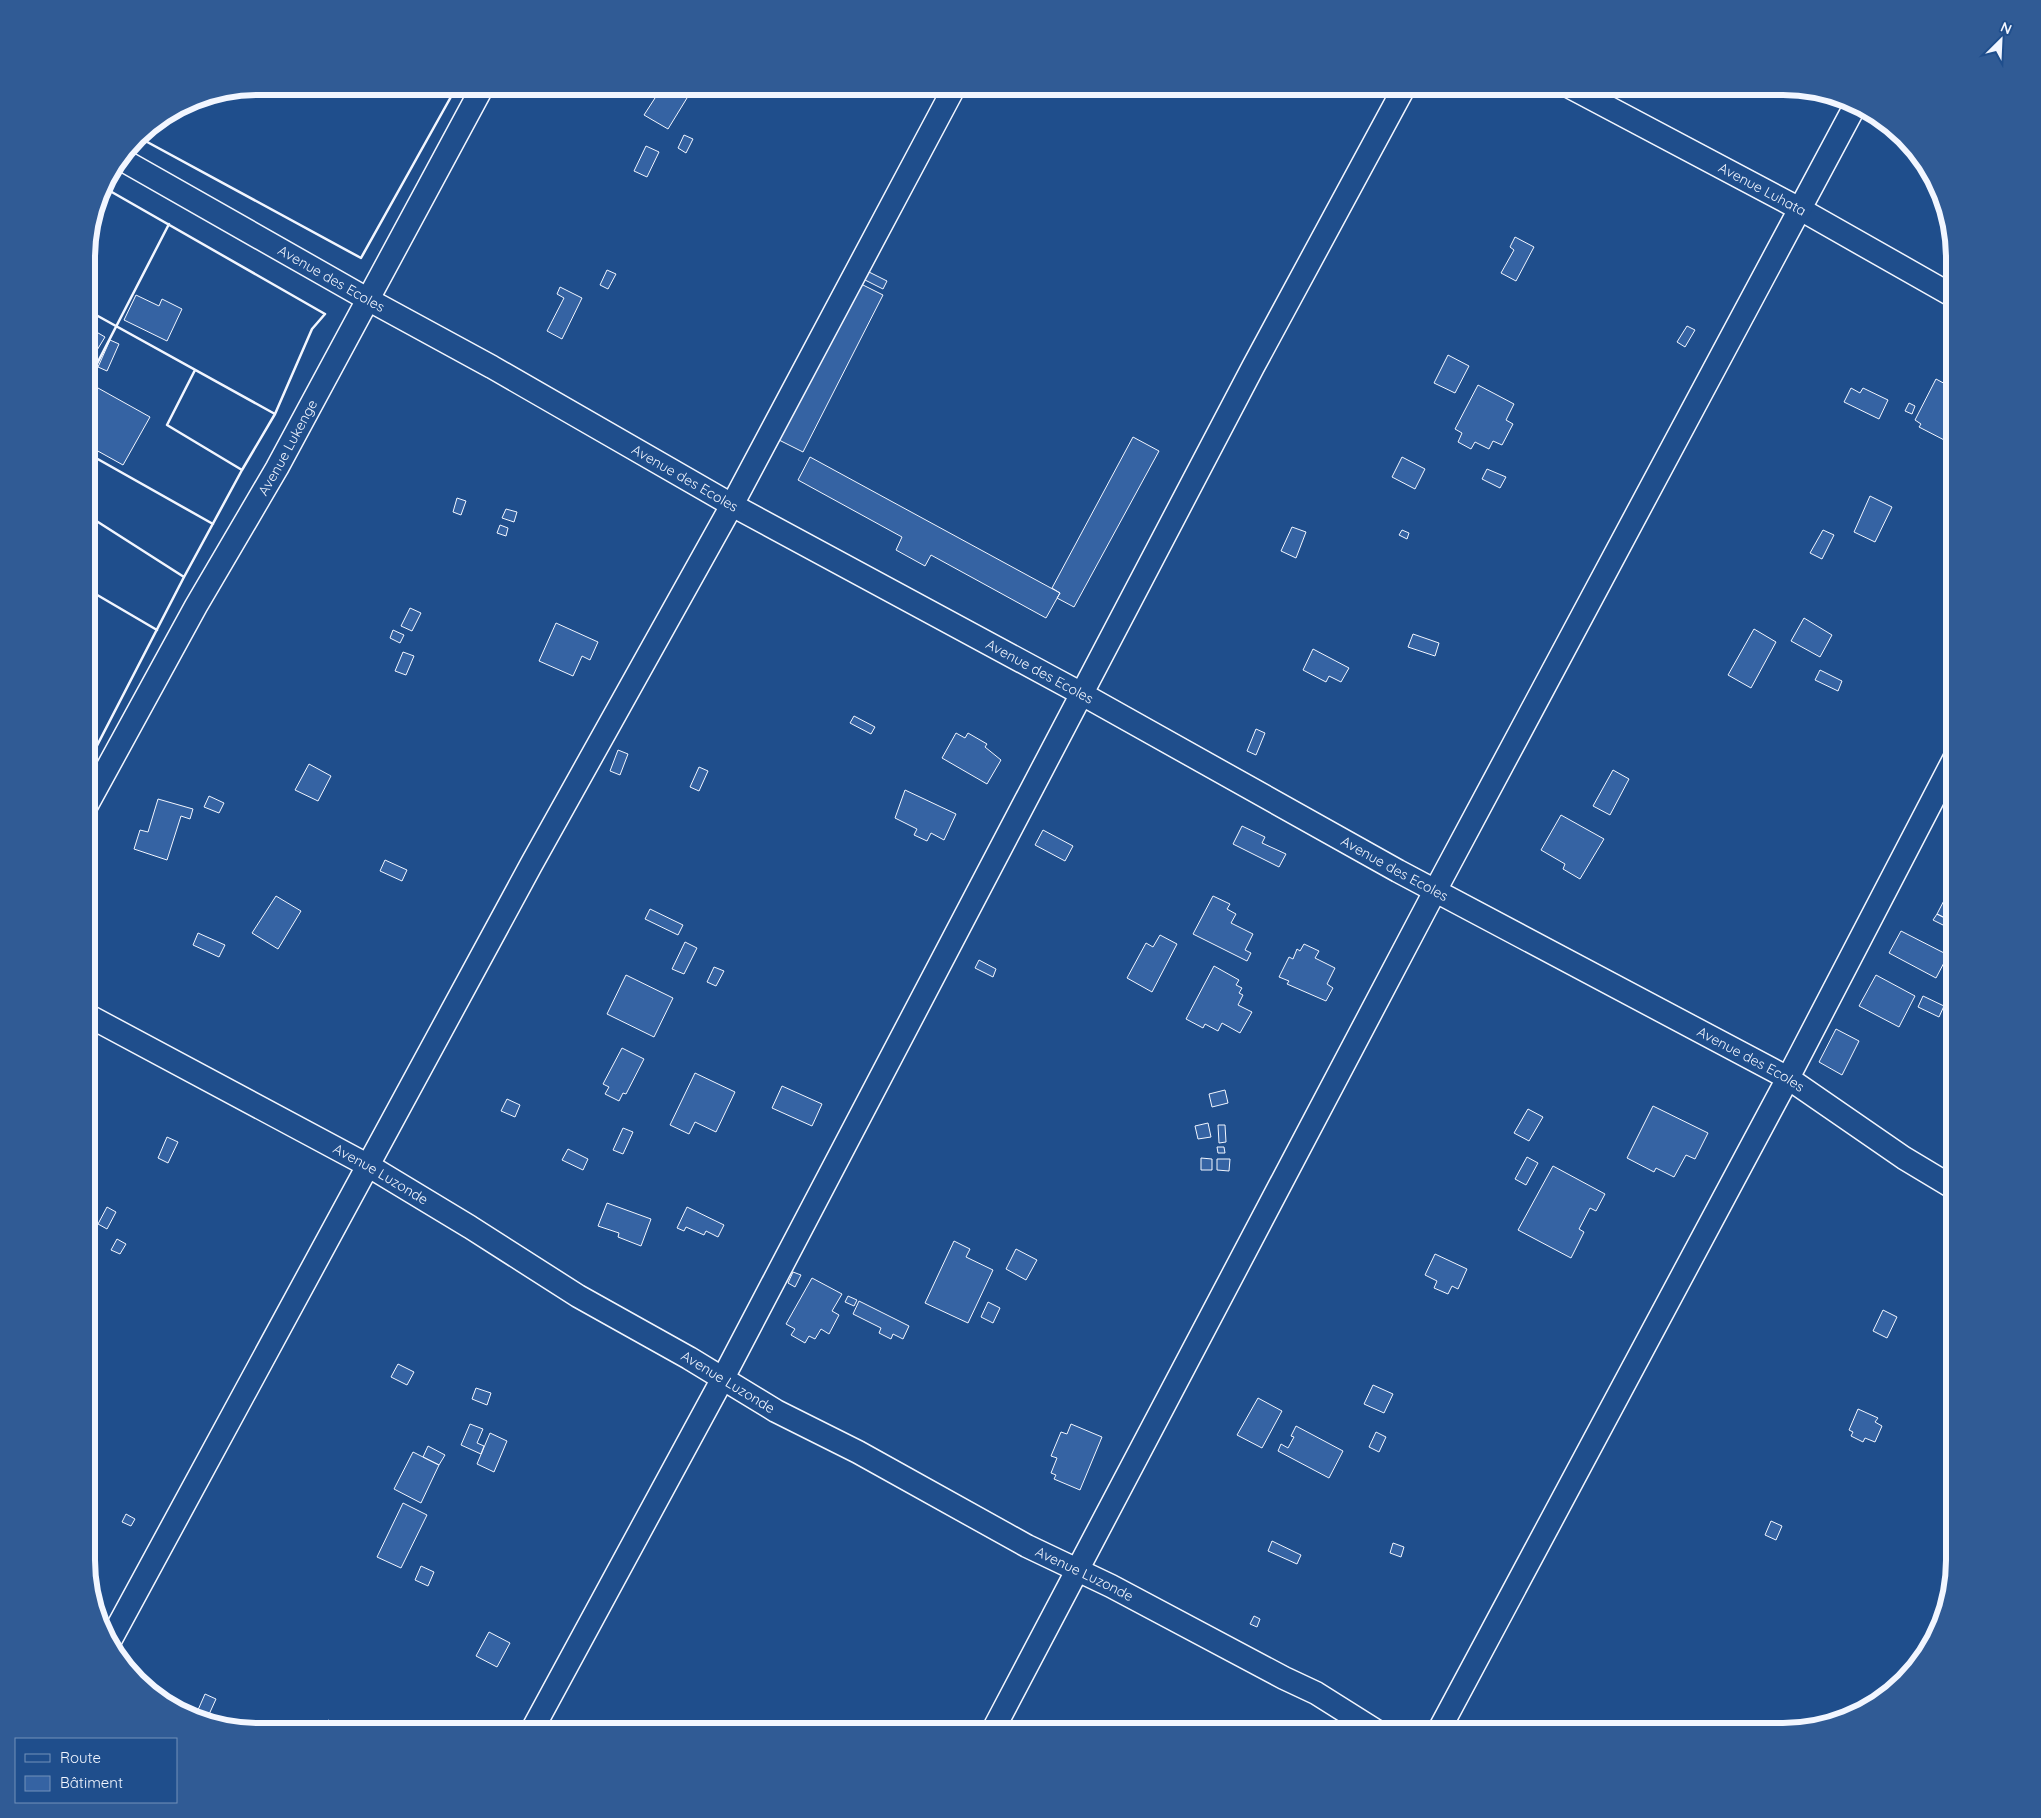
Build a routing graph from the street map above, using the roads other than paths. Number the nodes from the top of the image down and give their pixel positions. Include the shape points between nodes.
1 (478, 95) edge
2 (950, 95) edge
3 (1400, 95) edge
4 (1585, 95) edge
5 (1853, 110) edge
6 (126, 162) edge
7 (1800, 209) junction
8 (1946, 292) edge
9 (369, 300) junction
10 (732, 504) junction
11 (1082, 694) junction
12 (1946, 774) edge
13 (95, 789) edge
14 (1434, 891) junction
15 (95, 1019) edge
16 (1788, 1078) junction
17 (369, 1166) junction
18 (1946, 1183) edge
19 (723, 1378) junction
20 (1078, 1569) junction
21 (113, 1635) edge
22 (536, 1723) edge
23 (997, 1723) edge
24 (1364, 1723) edge
25 (1443, 1723) edge

1 - 9 street, Avenue Lukenge
2 - 10 street
3 - 11 street
4 - 7 street, Avenue Luhata
5 - 7 street
6 - 9 street, Avenue des Ecoles
7 - 8 street, Avenue Luhata
7 - 14 street
9 - 10 street, Avenue des Ecoles
9 - 13 street, Avenue Lukenge
10 - 11 street, Avenue des Ecoles
10 - 17 street via 531,865
11 - 14 street, Avenue des Ecoles
11 - 19 street
12 - 16 street
14 - 16 street, Avenue des Ecoles
14 - 20 street
15 - 17 street, Avenue Luzonde
16 - 18 street, Avenue des Ecoles
16 - 25 street
17 - 19 street, Avenue Luzonde via 578,1296
17 - 21 street
19 - 20 street, Avenue Luzonde via 985,1524
19 - 22 street
20 - 23 street
20 - 24 street, Avenue Luzonde via 1316,1693

